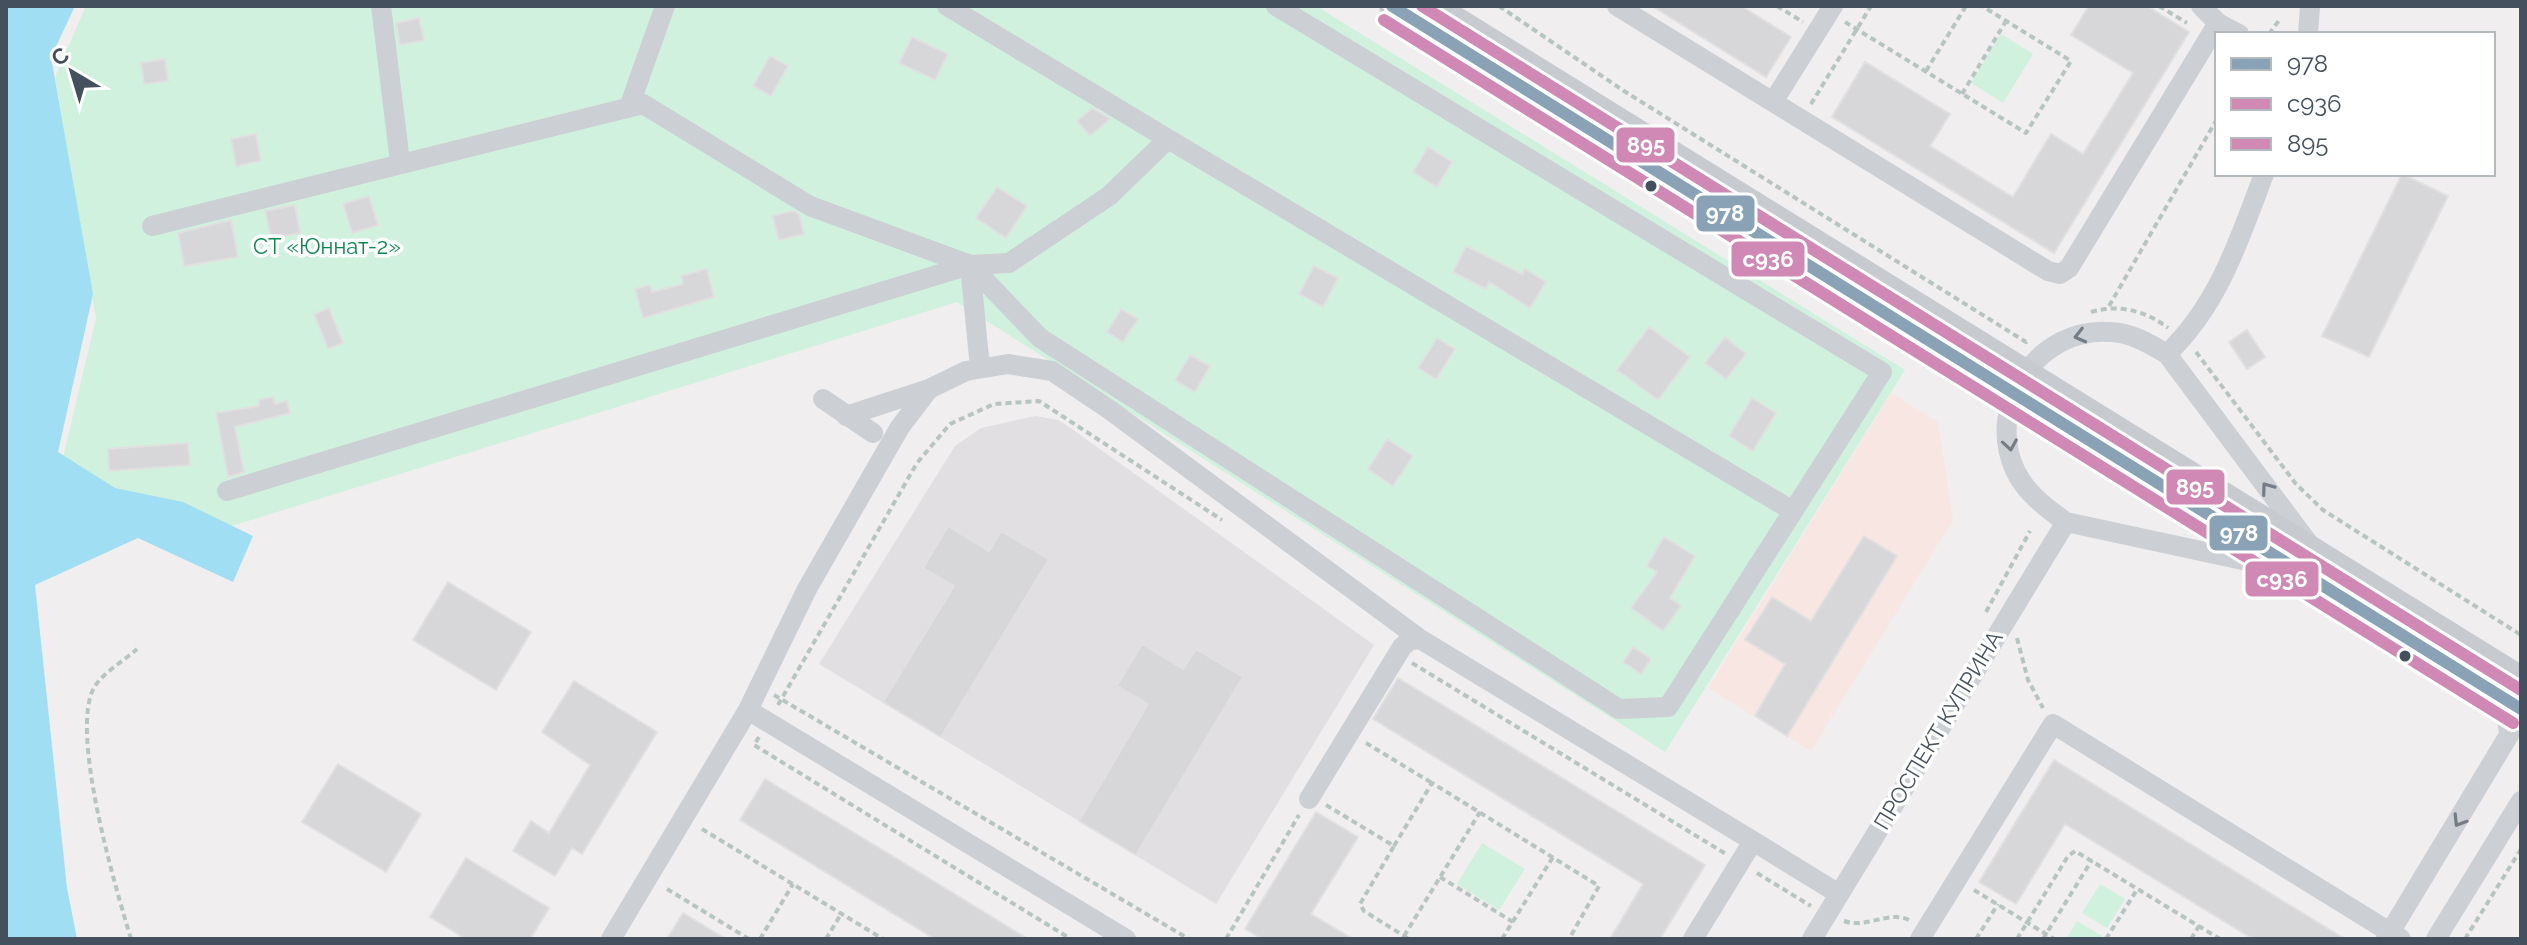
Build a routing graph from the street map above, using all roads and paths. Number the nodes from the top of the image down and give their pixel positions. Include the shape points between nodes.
1 (381, 6) edge
2 (665, 6) edge
3 (947, 6) edge
4 (1276, 6) edge
5 (1392, 6) edge
6 (1499, 6) edge
7 (1617, 6) edge
8 (1777, 6) edge
9 (1871, 6) edge
10 (1966, 6) edge
11 (1982, 6) edge
12 (2159, 6) edge
13 (2201, 6) edge
14 (2310, 6) edge
15 (1445, 9) edge
16 (1831, 9) edge
17 (2280, 19) dead end
18 (1801, 20) dead end
19 (2006, 21) junction
20 (1857, 29) junction
21 (2214, 30) junction
22 (2226, 32) edge
23 (2270, 32) edge
24 (2308, 32) edge
25 (1926, 71) junction
26 (1962, 94) junction
27 (1773, 102) junction
28 (629, 107) junction
29 (1801, 120) junction
30 (2215, 122) edge
31 (1168, 139) junction
32 (400, 162) junction
33 (2263, 176) edge
34 (152, 226) dead end
35 (970, 265) junction
36 (2109, 306) junction
37 (2085, 313) dead end
38 (2032, 337) dead end
39 (2183, 339) junction
40 (2167, 354) junction
41 (980, 368) junction
42 (2019, 383) junction
43 (929, 389) junction
44 (823, 399) dead end
45 (846, 416) junction
46 (873, 433) dead end
47 (227, 491) dead end
48 (1793, 511) junction
49 (2066, 522) junction
50 (1231, 527) dead end
51 (2307, 562) junction
52 (2015, 604) junction
53 (2521, 635) edge
54 (1420, 639) junction
55 (137, 649) dead end
56 (1404, 658) dead end
57 (2521, 679) edge
58 (766, 691) dead end
59 (2496, 693) junction
60 (781, 700) junction
61 (2521, 709) edge
62 (748, 710) junction
63 (768, 722) junction
64 (2053, 724) junction
65 (1360, 740) dead end
66 (754, 745) dead end
67 (1432, 783) junction
68 (1315, 801) junction
69 (2521, 801) edge
70 (1480, 812) junction
71 (702, 829) dead end
72 (1753, 841) junction
73 (1394, 846) junction
74 (2521, 849) edge
75 (1553, 857) junction
76 (2092, 860) junction
77 (1740, 863) junction
78 (1440, 877) junction
79 (793, 884) junction
80 (2138, 888) junction
81 (667, 889) dead end
82 (1974, 889) dead end
83 (1839, 894) junction
84 (1998, 904) junction
85 (841, 914) junction
86 (1826, 915) junction
87 (1900, 916) dead end
88 (1513, 922) junction
89 (2027, 922) junction
90 (2199, 926) junction
91 (1115, 936) edge
92 (2045, 936) edge
93 (2393, 937) edge
94 (1407, 938) edge
95 (131, 939) edge
96 (611, 939) edge
97 (749, 939) edge
98 (760, 939) edge
99 (826, 939) edge
100 (883, 939) edge
101 (1071, 939) edge
102 (1189, 939) edge
103 (1224, 939) edge
104 (1502, 939) edge
105 (1569, 939) edge
106 (1693, 939) edge
107 (1812, 939) edge
108 (1920, 939) edge
109 (1976, 939) edge
110 (2017, 939) edge
111 (2054, 939) edge
112 (2106, 939) edge
113 (2191, 939) edge
114 (2220, 939) edge
115 (2436, 939) edge
116 (2465, 939) edge

1 - 32 street
2 - 28 street
3 - 31 street
4 - 48 street via 1882,372
5 - 42 main road
6 - 38 path via 1624,91 2026,342
7 - 27 street
8 - 18 path
9 - 20 path
10 - 25 path
11 - 19 path
12 - 21 path
13 - 21 street
14 - 24 street
15 - 42 main road
16 - 20 path
16 - 27 street
17 - 23 path
19 - 26 path
19 - 26 path via 2071,61 2026,133
20 - 25 path
20 - 29 path
21 - 22 street
21 - 29 street via 2069,268 2060,274
25 - 26 path
27 - 29 street
28 - 32 street
28 - 35 street via 643,104 810,206
30 - 36 path
31 - 35 street via 1109,196 1009,263
31 - 48 street
32 - 34 street
33 - 39 street via 2224,279
35 - 41 street
35 - 47 street
35 - 48 street via 1040,338 1619,709 1668,707
36 - 37 path
36 - 39 path via 2139,312
39 - 40 street
39 - 53 path via 2207,362 2296,484 2323,510
40 -> 42 street via 2140,338 2086,333 2041,354
51 -> 40 street
41 - 43 street
41 - 54 street via 1008,364 1052,371
42 -> 49 street via 2007,444 2015,471 2040,503
42 - 51 main road
43 - 45 street
43 - 62 street via 900,427 814,575
44 - 45 street
45 - 46 street
49 - 51 street via 2107,534
49 - 52 street, ПРОСПЕКТ КУПРИНА
50 - 60 path via 1039,401 994,404 950,424 917,463
51 - 57 main road
51 - 59 main road
52 - 64 path via 2018,652
52 - 83 street, ПРОСПЕКТ КУПРИНА
54 - 68 street via 1402,647
54 - 72 street
55 - 95 path via 95,687 86,741 108,861
56 - 77 path
58 - 60 path
59 - 61 main road
59 -> 93 street via 2510,722 2500,755
60 - 63 path
60 - 102 path
62 - 63 street
62 - 96 street
63 - 91 street
64 - 93 street
64 - 108 street
65 - 67 path
66 - 101 path
67 - 70 path
67 - 73 path
68 - 73 path
68 - 103 path
69 - 115 street
70 - 75 path
70 - 78 path
71 - 79 path
72 - 77 street
72 - 83 street
73 - 94 path via 1360,904
74 - 116 path
75 - 88 path
75 - 105 path via 1599,886
76 - 80 path
76 - 89 path via 2070,853
76 - 92 path
77 - 86 path
77 - 106 street
78 - 88 path
78 - 94 path
79 - 85 path
79 - 98 path
80 - 90 path
80 - 112 path
81 - 97 path
82 - 84 path
83 - 86 street, ПРОСПЕКТ КУПРИНА
84 - 89 path
84 - 109 path
85 - 99 path
85 - 100 path
86 - 87 path via 1856,926
86 - 107 street, ПРОСПЕКТ КУПРИНА
88 - 104 path
89 - 92 path
89 - 110 path
90 - 113 path
90 - 114 path
92 - 111 path

